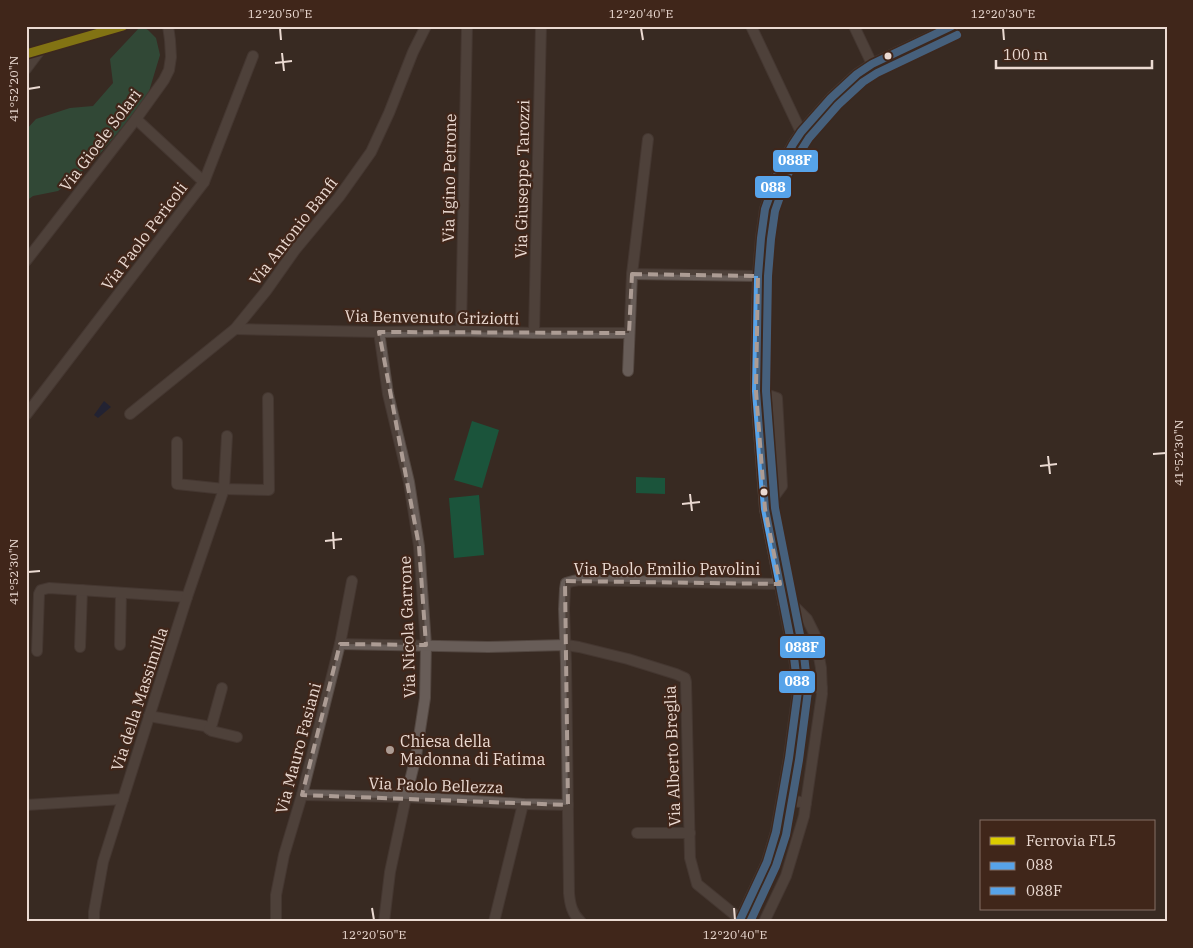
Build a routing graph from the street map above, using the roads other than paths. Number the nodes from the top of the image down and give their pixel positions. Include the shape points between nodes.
1 (168, 26) edge
2 (426, 26) edge
3 (467, 26) edge
4 (541, 26) edge
5 (751, 26) edge
6 (854, 26) edge
7 (953, 26) edge
8 (38, 53) dead end
9 (253, 56) dead end
10 (872, 64) junction
11 (26, 69) edge
12 (136, 119) junction
13 (801, 132) junction
14 (648, 139) dead end
15 (204, 182) junction
16 (26, 261) edge
17 (632, 274) junction
18 (758, 276) junction
19 (235, 329) junction
20 (461, 331) junction
21 (379, 332) junction
22 (534, 333) junction
23 (629, 333) junction
24 (628, 371) dead end
25 (756, 390) junction
26 (268, 398) dead end
27 (130, 414) dead end
28 (26, 415) edge
29 (226, 436) dead end
30 (177, 442) dead end
31 (224, 488) junction
32 (765, 508) junction
33 (352, 581) dead end
34 (780, 584) junction
35 (82, 590) junction
36 (121, 593) junction
37 (188, 597) junction
38 (783, 602) junction
39 (340, 644) junction
40 (120, 645) dead end
41 (426, 645) junction
42 (566, 645) junction
43 (80, 647) dead end
44 (37, 651) dead end
45 (797, 686) junction
46 (222, 688) dead end
47 (822, 688) junction
48 (149, 716) junction
49 (209, 729) junction
50 (237, 737) dead end
51 (302, 795) junction
52 (406, 797) junction
53 (123, 799) junction
54 (782, 799) junction
55 (806, 803) junction
56 (523, 804) junction
57 (568, 804) junction
58 (26, 805) edge
59 (637, 833) dead end
60 (690, 833) junction
61 (739, 921) edge
62 (94, 922) edge
63 (276, 922) edge
64 (384, 922) edge
65 (494, 922) edge
66 (581, 922) edge
67 (764, 922) edge

1 - 12 street, Via Gioele Solari via 169,70
2 - 19 street, Via Antonio Banfi via 371,152
3 - 20 street, Via Igino Petrone
4 - 22 street, Via Giuseppe Tarozzi
5 - 13 street
6 - 10 street
7 - 10 street
8 - 11 street
9 - 15 street, Via Paolo Pericoli
10 - 13 street via 831,98
12 - 15 street
12 - 16 street, Via Gioele Solari
13 - 18 street via 779,170 765,209
14 - 17 street
15 - 28 street, Via Paolo Pericoli
17 - 18 street
17 - 23 street
18 - 25 street
19 - 21 street, Via Benvenuto Griziotti
19 - 27 street, Via Antonio Banfi
20 - 21 street, Via Benvenuto Griziotti
20 - 22 street, Via Benvenuto Griziotti
21 - 41 street, Via Nicola Garrone via 388,394 409,482 419,546
22 - 23 street, Via Benvenuto Griziotti
23 - 24 street
25 - 32 street
25 - 32 street via 777,398 782,486
26 - 31 street via 269,490
29 - 31 street, Via della Massimilla
30 - 31 street via 177,484
31 - 37 street, Via della Massimilla
32 - 34 street
33 - 39 street, Via Mauro Fasiani
34 - 38 street
34 - 42 street, Via Paolo Emilio Pavolini via 568,582 564,596
35 - 36 street
35 - 43 street
35 - 44 street via 41,590
36 - 37 street
36 - 40 street
37 - 48 street, Via della Massimilla
38 - 45 street
38 - 47 street via 808,619 815,635
39 - 41 street, Via Alberto Breglia
39 - 51 street, Via Mauro Fasiani
41 - 42 street, Via Alberto Breglia
41 - 52 street, Via Nicola Garrone via 425,698
42 - 57 street, Via Paolo Emilio Pavolini
42 - 60 street, Via Alberto Breglia via 628,659 685,678
45 - 47 street
45 - 54 street
46 - 49 street
47 - 55 street
48 - 49 street
48 - 53 street, Via della Massimilla
49 - 50 street
51 - 52 street, Via Paolo Bellezza
51 - 63 street, Via Mauro Fasiani via 276,894
52 - 56 street, Via Paolo Bellezza
52 - 64 street, Via Nicola Garrone via 390,872
53 - 58 street
53 - 62 street, Via della Massimilla via 103,862
54 - 55 street
54 - 61 street via 767,862
55 - 67 street via 786,876
56 - 57 street, Via Paolo Bellezza
56 - 65 street
57 - 66 street, Via Paolo Emilio Pavolini via 568,893 576,918
59 - 60 street
60 - 61 street, Via Alberto Breglia via 690,858 697,884

